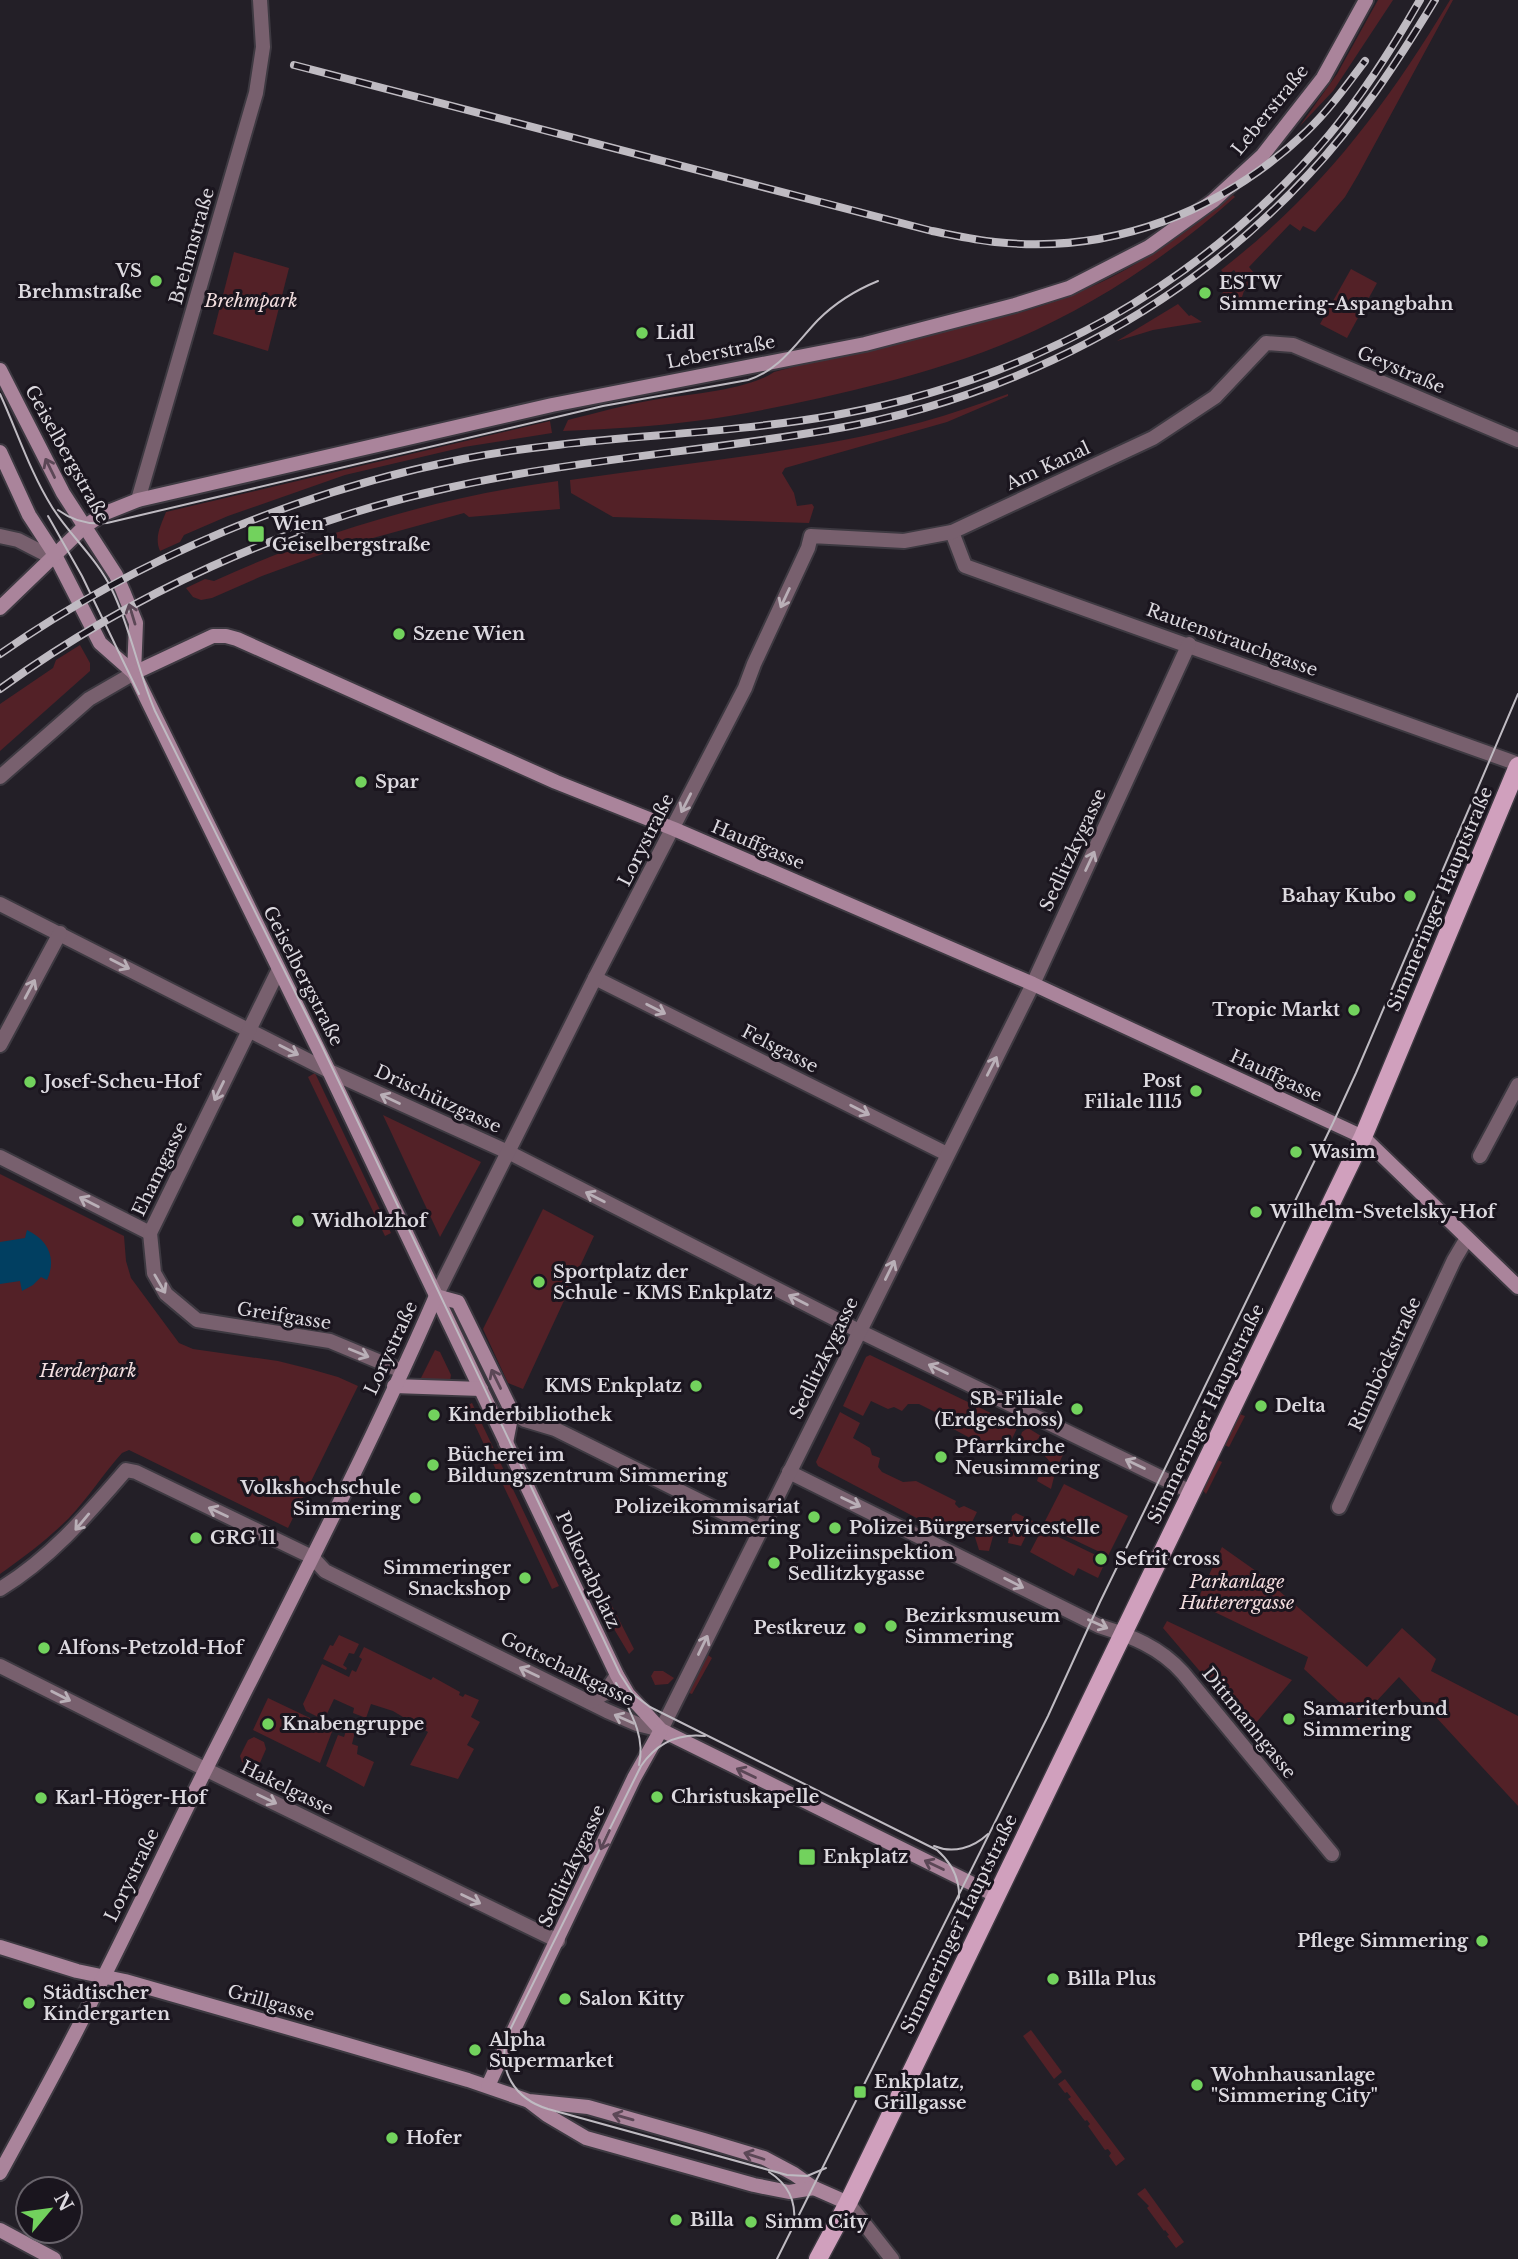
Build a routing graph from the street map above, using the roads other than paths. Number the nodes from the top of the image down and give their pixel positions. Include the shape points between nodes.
1 (260, 0) edge
2 (1366, 0) edge
3 (1266, 343) joint
4 (0, 370) edge
5 (1518, 440) edge
6 (0, 452) edge
7 (138, 500) junction
8 (84, 527) junction
9 (952, 532) junction
10 (0, 536) edge
11 (811, 536) joint
12 (54, 557) junction
13 (0, 608) edge
14 (1189, 645) junction
15 (134, 673) junction
16 (1518, 765) edge
17 (0, 778) edge
18 (674, 829) junction
19 (0, 904) edge
20 (60, 933) junction
21 (278, 971) junction
22 (595, 978) junction
23 (1033, 984) junction
24 (250, 1030) junction
25 (0, 1045) edge
26 (329, 1071) junction
27 (1518, 1085) edge
28 (1363, 1137) junction
29 (508, 1152) junction
30 (947, 1154) junction
31 (1480, 1156) dead end
32 (0, 1157) edge
33 (150, 1233) junction
34 (1467, 1238) junction
35 (1518, 1287) edge
36 (436, 1296) junction
37 (859, 1331) junction
38 (402, 1371) junction
39 (394, 1386) junction
40 (481, 1390) junction
41 (512, 1412) junction
42 (506, 1443) junction
43 (789, 1472) junction
44 (1191, 1492) junction
45 (1339, 1507) dead end
46 (760, 1531) junction
47 (312, 1557) junction
48 (0, 1589) edge
49 (1122, 1633) junction
50 (0, 1666) edge
51 (617, 1675) junction
52 (590, 1702) junction
53 (660, 1730) junction
54 (205, 1769) junction
55 (1332, 1854) dead end
56 (995, 1895) junction
57 (558, 1941) junction
58 (0, 1947) edge
59 (105, 1976) junction
60 (488, 2086) junction
61 (529, 2101) junction
62 (0, 2173) edge
63 (814, 2188) junction
64 (848, 2203) junction
65 (0, 2230) edge
66 (54, 2259) edge
67 (818, 2259) edge
68 (892, 2259) edge

1 - 7 street, Brehmstraße via 264,47 256,93
2 - 7 street, Leberstraße via 1323,78 1262,156 1213,201 1149,247 1069,288 865,344 552,405
3 - 5 street, Geystraße via 1293,345
3 - 9 street, Am Kanal via 1215,397 1153,438
8 -> 4 street, Geiselbergstraße
6 - 12 street, Geiselbergstraße
7 - 8 street, Leberstraße
8 - 12 street, Leberstraße
15 -> 8 street, Geiselbergstraße via 136,623 131,608 116,575
9 - 11 street, Am Kanal via 904,541
9 - 14 street, Rautenstrauchgasse via 965,566
10 - 12 street
11 -> 18 street, Lorystraße via 745,688
12 - 13 street, Leberstraße
12 - 15 street, Geiselbergstraße via 100,643
14 - 16 street, Rautenstrauchgasse
23 -> 14 street, Sedlitzkygasse
15 - 17 street via 89,698
15 - 18 street, Hauffgasse via 202,640 226,636 556,782
15 - 21 street, Geiselbergstraße
16 - 28 main road, Simmeringer Hauptstraße
18 - 22 street, Lorystraße
18 - 23 street, Hauffgasse
19 - 20 street, Drischützgasse
20 -> 24 street, Drischützgasse
25 -> 20 street
21 - 24 street, Ehamgasse
21 - 26 street, Geiselbergstraße
22 - 29 street, Lorystraße
22 -> 30 street, Felsgasse
23 - 28 street, Hauffgasse
30 -> 23 street, Sedlitzkygasse
24 -> 26 street, Drischützgasse
24 -> 33 street, Ehamgasse
29 -> 26 street, Drischützgasse
26 - 36 street, Geiselbergstraße
27 - 31 street
28 - 34 street, Hauffgasse
28 - 44 main road, Simmeringer Hauptstraße
29 - 36 street, Lorystraße
37 -> 29 street, Drischützgasse
37 -> 30 street, Sedlitzkygasse
33 -> 32 street
33 -> 38 street, Greifgasse via 154,1273 166,1294 197,1320 330,1341
34 - 35 street, Hauffgasse
34 - 45 street, Rinnböckstraße
36 - 38 street, Lorystraße
36 - 40 street, Geiselbergstraße
41 -> 36 street via 458,1302
37 - 43 street, Sedlitzkygasse
44 -> 37 street
38 - 39 street, Lorystraße
39 - 40 street
39 - 47 street, Lorystraße
40 - 42 street, Geiselbergstraße
41 - 42 street
41 - 46 street
42 - 51 street, Polkorabplatz
43 - 46 street, Sedlitzkygasse
43 -> 49 street via 1099,1626
44 - 49 main road, Simmeringer Hauptstraße
53 -> 46 street, Sedlitzkygasse
47 -> 48 street, Gottschalkgasse via 126,1470 74,1531
52 -> 47 street, Gottschalkgasse via 325,1571
47 - 54 street, Lorystraße
49 - 55 street, Dittmanngasse via 1174,1663
49 - 56 main road, Simmeringer Hauptstraße
50 -> 54 street, Hakelgasse
51 - 52 street via 605,1693
51 - 53 street, Polkorabplatz
53 -> 52 street, Gottschalkgasse
56 -> 53 street, Gottschalkgasse
53 -> 57 street, Sedlitzkygasse
54 -> 57 street, Hakelgasse
54 - 59 street, Lorystraße
56 - 64 main road, Simmeringer Hauptstraße
57 - 60 street, Sedlitzkygasse
58 - 59 street, Grillgasse
59 - 60 street, Grillgasse
59 - 62 street, Lorystraße
60 - 61 street, Grillgasse
63 -> 61 street, Grillgasse via 764,2158 589,2107
61 - 63 street, Grillgasse via 586,2138 754,2185 789,2192
63 - 64 street, Grillgasse
64 - 67 main road, Simmeringer Hauptstraße
64 - 68 street
65 - 66 street

